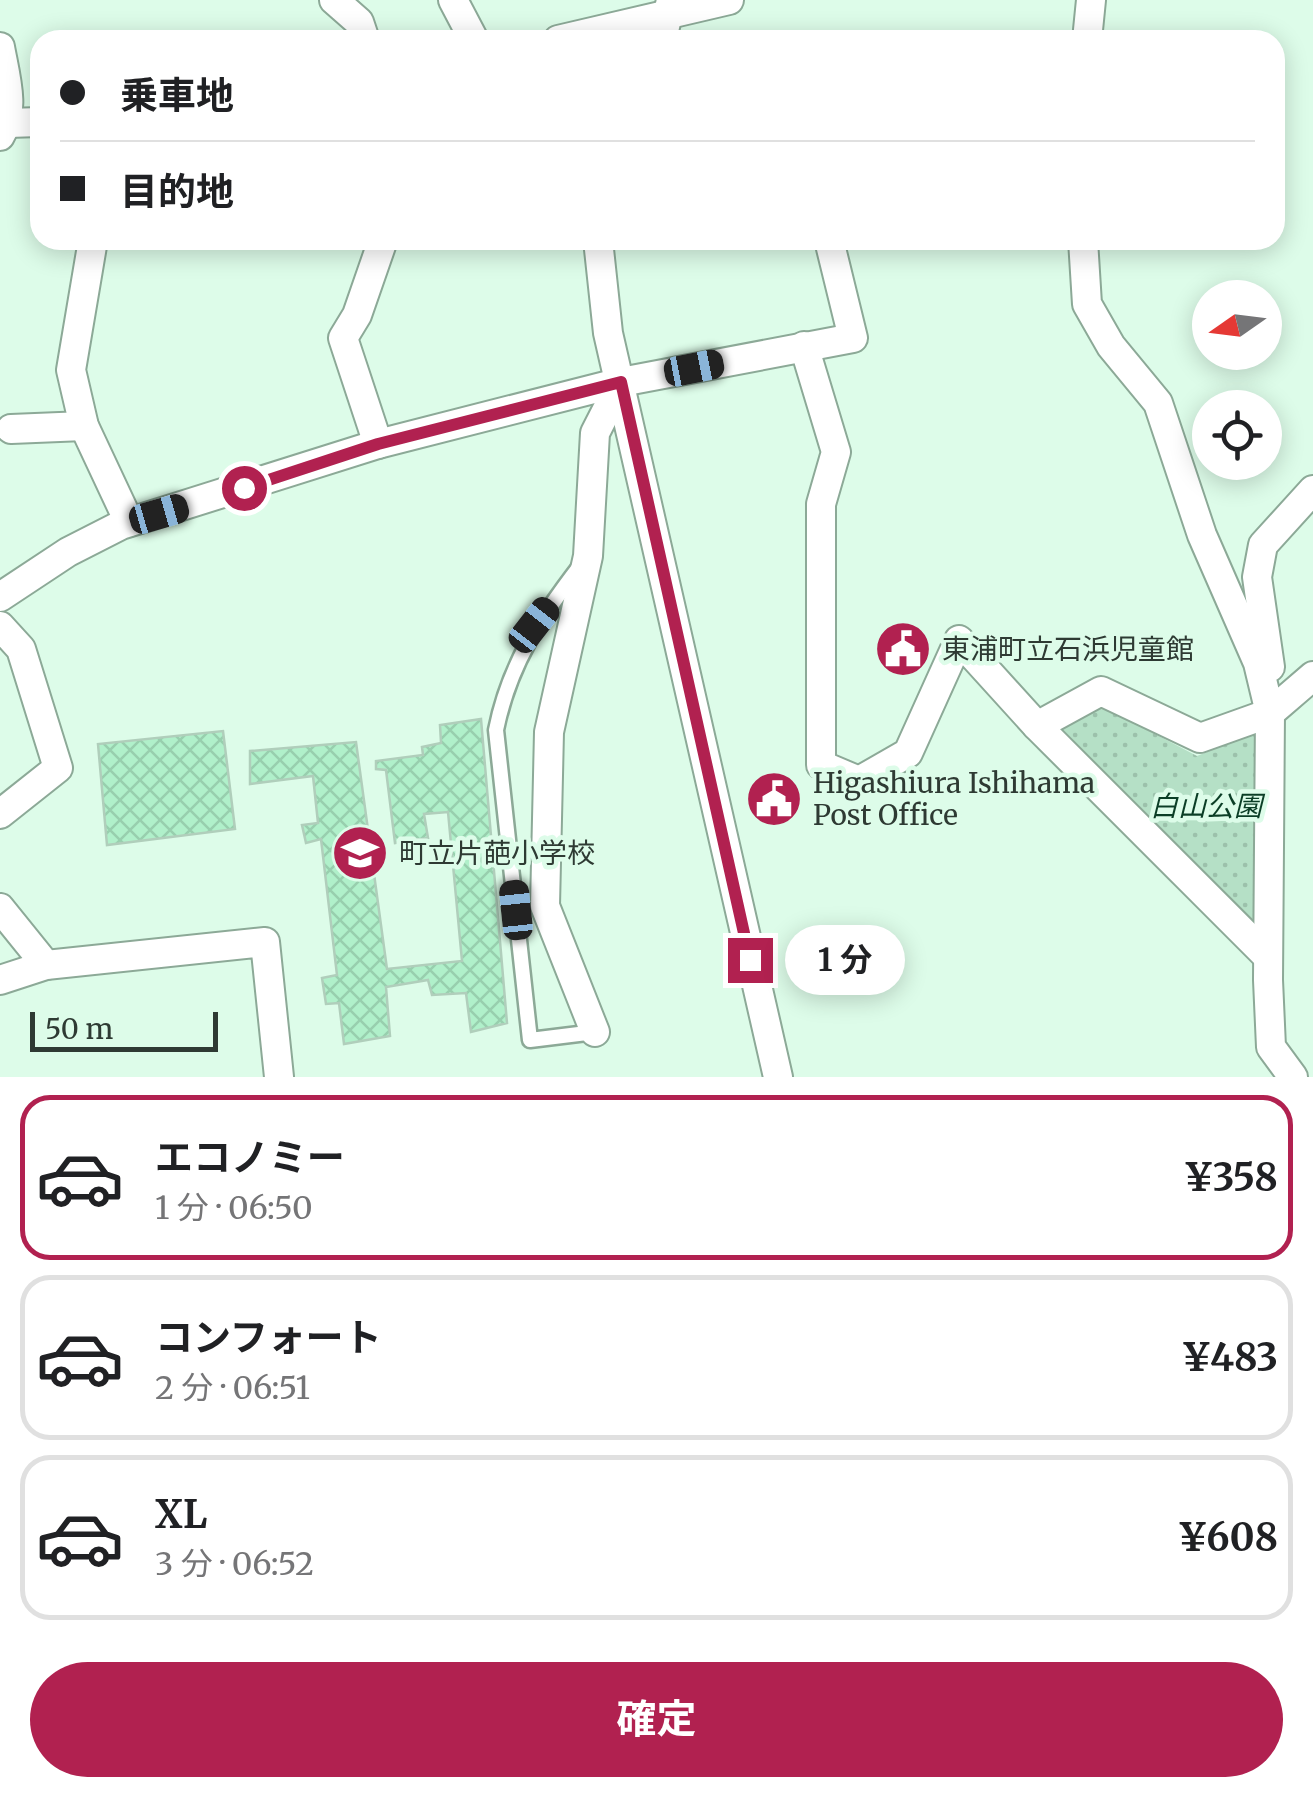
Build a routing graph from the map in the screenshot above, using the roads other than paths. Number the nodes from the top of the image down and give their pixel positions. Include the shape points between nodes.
1 (334, 0) edge
2 (453, 0) edge
3 (729, 0) edge
4 (1091, 0) edge
5 (669, 6) edge
6 (362, 30) edge
7 (469, 30) edge
8 (591, 30) edge
9 (1088, 30) edge
10 (0, 48) edge
11 (30, 124) edge
12 (4, 129) edge
13 (91, 250) edge
14 (380, 250) edge
15 (599, 250) edge
16 (831, 250) edge
17 (1084, 250) edge
18 (804, 346) junction
19 (621, 382) junction
20 (84, 426) junction
21 (11, 429) dead end
22 (378, 444) junction
23 (1313, 490) edge
24 (130, 522) junction
25 (588, 556) junction
26 (0, 597) edge
27 (1263, 618) junction
28 (0, 626) edge
29 (1304, 683) edge
30 (1270, 713) junction
31 (1038, 726) junction
32 (0, 814) edge
33 (545, 906) junction
34 (0, 908) edge
35 (516, 910) junction
36 (1268, 957) junction
37 (46, 965) junction
38 (0, 980) edge
39 (596, 1032) joint
40 (1313, 1071) edge
41 (279, 1077) edge
42 (778, 1077) edge
43 (1293, 1077) edge
44 (1306, 1077) edge

1 - 6 street
2 - 7 street
3 - 5 street
4 - 9 street
5 - 8 street
10 - 12 street via 7,66
11 - 12 street
13 - 20 street via 71,370
14 - 22 street via 357,315 343,332
15 - 19 street
16 - 18 street via 853,338
17 - 30 street via 1087,304 1158,404 1202,535 1258,663
18 - 19 street
18 - 31 street via 836,452 821,504 821,766 859,781 908,753 958,640
19 - 22 street
19 - 25 street via 595,433
19 - 42 street
20 - 21 street
20 - 24 street
22 - 24 street
23 - 27 street via 1264,544 1257,577
24 - 26 street
25 - 33 street via 550,732
25 - 35 lane via 534,625 496,730
27 - 29 street via 1280,669
27 - 30 street
28 - 32 street via 21,649 58,768
29 - 30 street
30 - 31 street via 1200,738 1101,691
30 - 36 street
31 - 36 street
33 - 35 lane
33 - 39 street
34 - 37 street
35 - 39 lane via 530,1040
36 - 43 street via 1272,1048
37 - 38 street
37 - 41 street via 265,942
40 - 44 street

